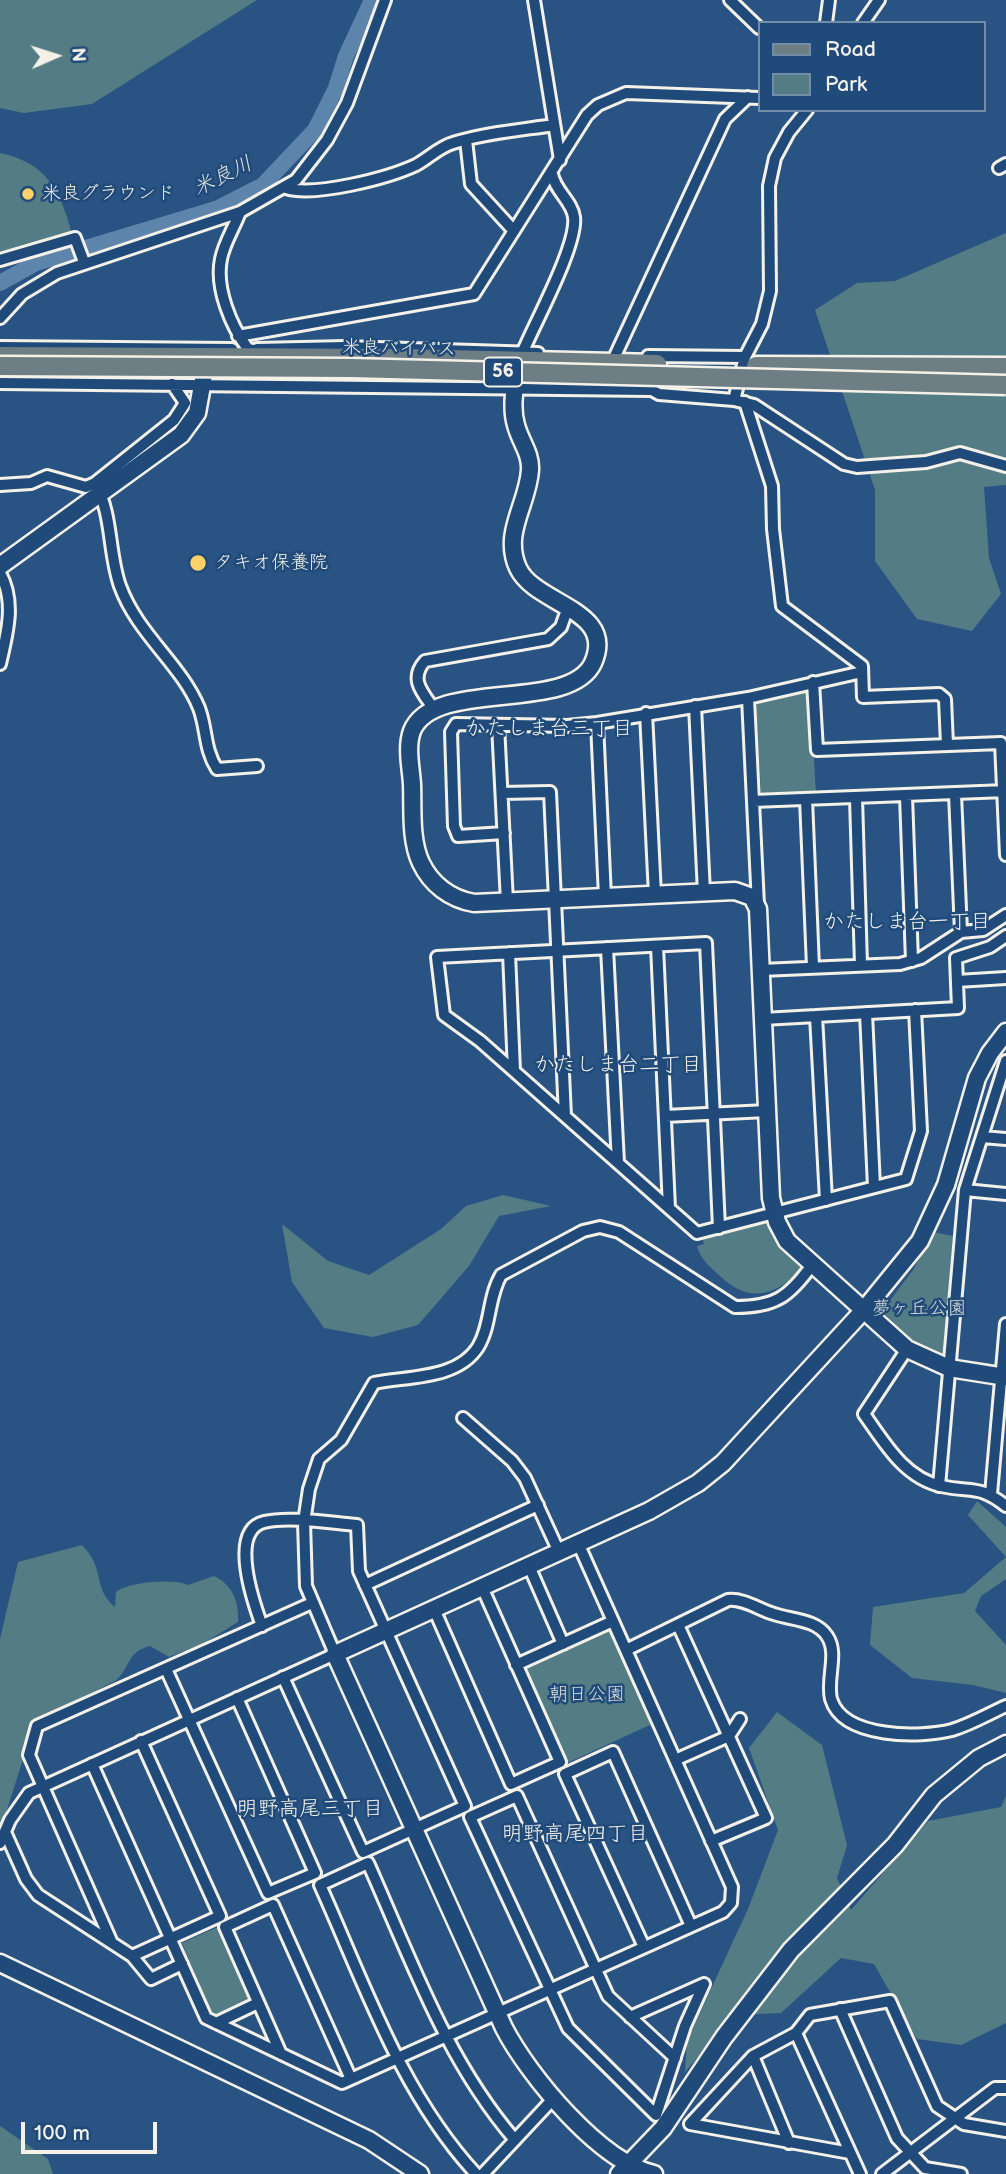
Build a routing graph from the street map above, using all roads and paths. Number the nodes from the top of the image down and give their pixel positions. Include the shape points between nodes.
1 (385, 0) edge
2 (534, 0) edge
3 (730, 0) edge
4 (830, 0) edge
5 (878, 0) edge
6 (826, 21) edge
7 (864, 21) edge
8 (758, 27) edge
9 (754, 98) edge
10 (805, 112) edge
11 (554, 125) junction
12 (466, 140) junction
13 (559, 160) junction
14 (552, 174) junction
15 (286, 188) junction
16 (240, 212) junction
17 (514, 231) junction
18 (0, 260) edge
19 (83, 260) junction
20 (0, 318) edge
21 (238, 336) junction
22 (0, 347) edge
23 (254, 352) junction
24 (0, 356) edge
25 (615, 356) junction
26 (750, 361) junction
27 (0, 364) edge
28 (152, 365) junction
29 (1006, 367) edge
30 (518, 370) junction
31 (0, 372) edge
32 (206, 372) junction
33 (1006, 379) edge
34 (0, 383) edge
35 (172, 384) junction
36 (1006, 385) edge
37 (1006, 392) edge
38 (743, 396) junction
39 (1006, 466) edge
40 (0, 485) edge
41 (98, 487) junction
42 (0, 566) edge
43 (0, 573) edge
44 (568, 607) junction
45 (0, 664) edge
46 (862, 672) junction
47 (813, 682) junction
48 (748, 698) junction
49 (695, 706) junction
50 (434, 709) junction
51 (646, 713) junction
52 (597, 723) junction
53 (498, 725) junction
54 (947, 745) junction
55 (257, 766) dead end
56 (1005, 791) edge
57 (502, 793) junction
58 (955, 794) junction
59 (906, 796) junction
60 (806, 799) junction
61 (856, 799) junction
62 (753, 801) junction
63 (504, 833) junction
64 (1006, 855) edge
65 (704, 893) junction
66 (655, 895) junction
67 (605, 897) junction
68 (555, 900) junction
69 (507, 902) junction
70 (758, 909) junction
71 (1006, 915) edge
72 (961, 932) junction
73 (1006, 936) edge
74 (657, 946) junction
75 (607, 948) junction
76 (558, 951) junction
77 (509, 953) junction
78 (912, 961) junction
79 (861, 965) junction
80 (813, 967) junction
81 (761, 970) junction
82 (1006, 978) edge
83 (957, 981) junction
84 (915, 1010) junction
85 (866, 1013) junction
86 (816, 1016) junction
87 (763, 1019) junction
88 (1006, 1032) edge
89 (1006, 1061) edge
90 (514, 1071) junction
91 (767, 1111) junction
92 (714, 1114) junction
93 (565, 1116) junction
94 (665, 1116) junction
95 (982, 1137) junction
96 (1006, 1139) edge
97 (618, 1163) junction
98 (874, 1187) junction
99 (965, 1190) junction
100 (1006, 1194) edge
101 (826, 1200) junction
102 (669, 1208) junction
103 (774, 1213) junction
104 (719, 1228) junction
105 (812, 1265) junction
106 (863, 1311) junction
107 (1006, 1324) edge
108 (907, 1349) junction
109 (949, 1368) junction
110 (1004, 1376) edge
111 (463, 1418) dead end
112 (1001, 1430) edge
113 (939, 1486) junction
114 (991, 1494) junction
115 (538, 1505) junction
116 (1006, 1506) edge
117 (304, 1522) junction
118 (578, 1543) junction
119 (559, 1552) junction
120 (529, 1566) junction
121 (365, 1585) junction
122 (482, 1587) junction
123 (312, 1603) junction
124 (434, 1609) junction
125 (613, 1622) junction
126 (262, 1626) junction
127 (679, 1627) junction
128 (386, 1630) junction
129 (563, 1644) junction
130 (626, 1650) junction
131 (335, 1654) junction
132 (516, 1665) junction
133 (166, 1669) junction
134 (284, 1677) junction
135 (237, 1698) junction
136 (1006, 1706) edge
137 (740, 1719) dead end
138 (189, 1720) junction
139 (729, 1736) junction
140 (141, 1741) junction
141 (1006, 1744) edge
142 (675, 1760) junction
143 (92, 1764) junction
144 (42, 1786) junction
145 (414, 1829) junction
146 (2, 1838) edge
147 (711, 1841) junction
148 (691, 1926) junction
149 (170, 1938) junction
150 (112, 1943) junction
151 (644, 1947) junction
152 (132, 1956) junction
153 (0, 1963) edge
154 (182, 1964) junction
155 (596, 1969) junction
156 (549, 1990) junction
157 (258, 2003) junction
158 (840, 2009) junction
159 (497, 2013) junction
160 (630, 2017) junction
161 (216, 2023) junction
162 (796, 2033) junction
163 (446, 2036) junction
164 (281, 2054) junction
165 (753, 2056) junction
166 (398, 2058) junction
167 (675, 2058) junction
168 (351, 2079) junction
169 (1006, 2088) edge
170 (554, 2098) junction
171 (954, 2119) junction
172 (1006, 2131) edge
173 (515, 2140) junction
174 (789, 2143) junction
175 (911, 2152) junction
176 (850, 2153) junction
177 (624, 2170) edge
178 (420, 2174) edge
179 (476, 2174) edge
180 (483, 2174) edge
181 (654, 2174) edge
182 (860, 2174) edge
183 (883, 2174) edge
184 (961, 2174) edge

1 - 15 street via 348,103 327,140
2 - 11 street
3 - 8 street
4 - 6 street
5 - 7 street
9 - 13 street via 626,93 587,115
9 - 25 street via 725,119
10 - 26 street via 775,158 769,186 770,291
11 - 12 street
11 - 13 street
12 - 15 street via 445,146 397,173 312,190
12 - 17 street via 471,184
13 - 14 street
14 - 17 street
14 - 30 street via 559,193 572,208 573,232
15 - 16 street
16 - 19 street
16 - 21 street via 220,271 226,306
17 - 21 street via 474,294
18 - 19 street via 75,238
19 - 20 street via 37,283
21 - 23 street
22 - 23 street
23 - 30 main road
23 - 32 main road
24 - 28 main road
25 - 26 street
25 - 30 street
26 - 29 main road
26 - 30 main road
26 - 38 street
27 - 33 main road, 米良バイパス / 56, bridge via 347,363
27 - 36 main road, 米良バイパス / 56, bridge
28 - 31 main road
28 - 32 main road
30 - 32 main road
30 - 38 main road
30 - 38 street via 659,394
30 - 44 street via 515,424 527,450 530,471 513,530 515,560 533,587
32 - 35 street
32 - 41 street via 197,413 187,429
34 - 35 street
35 - 41 street via 185,403 174,420
37 - 38 main road
38 - 39 street via 844,464 926,461 960,453
38 - 46 street via 772,486 782,606 862,666
40 - 41 street via 31,483 47,476
41 - 42 street
41 - 55 street via 106,502 121,586 139,625 198,707 212,761 217,769
43 - 45 street via 10,604
44 - 50 street via 561,627 548,639 425,661 416,680
44 - 50 street via 585,618 595,636 593,662 581,678 566,685
46 - 47 street
46 - 54 street via 863,697 939,694 945,699
47 - 48 street
47 - 54 street via 817,750
48 - 49 street
48 - 62 street
49 - 51 street
49 - 65 street
50 - 69 street via 416,724 410,743 419,858 435,883 452,896 474,902
51 - 52 street
51 - 66 street
52 - 53 street
52 - 67 street
53 - 57 street
53 - 63 street via 456,724 451,732 454,826 458,836
54 - 56 street via 1001,743
56 - 58 street
56 - 64 street
57 - 63 street
57 - 68 street via 550,792
58 - 59 street
58 - 72 street
59 - 61 street
59 - 78 street
60 - 61 street
60 - 62 street
60 - 80 street
61 - 79 street
62 - 70 street
63 - 69 street
65 - 66 street
65 - 70 street via 743,892 753,898
66 - 67 street
67 - 68 street
68 - 69 street
68 - 76 street
70 - 81 street
71 - 72 street via 982,930
72 - 78 street
73 - 83 street via 990,947 956,958
74 - 75 street
74 - 92 street via 706,943
74 - 94 street
75 - 76 street
75 - 97 street
76 - 77 street
76 - 93 street
77 - 90 street
77 - 90 street via 437,957 444,1016
78 - 79 street
79 - 80 street
80 - 81 street
81 - 87 street
82 - 83 street
83 - 84 street via 958,1008
84 - 85 street
84 - 98 street via 921,1130 906,1179
85 - 86 street
85 - 98 street
86 - 87 street
86 - 101 street
87 - 91 street
88 - 106 street via 977,1078 946,1185 920,1241
89 - 95 street
90 - 93 street
91 - 92 street
91 - 103 street
92 - 94 street
92 - 104 street
93 - 97 street
94 - 102 street
95 - 96 street
95 - 99 street
97 - 102 street
98 - 101 street
99 - 100 street
99 - 109 street
101 - 103 street
102 - 104 street via 698,1233
103 - 104 street
103 - 105 street via 787,1241
105 - 106 street
105 - 117 street via 797,1286 778,1301 735,1307 619,1232 600,1227 517,1264 501,1275 495,1286 478,1348 454,1368 374,1383 341,1440 319,1459
106 - 108 street
106 - 118 street via 723,1463 674,1498
107 - 110 street
108 - 109 street
108 - 113 street via 864,1414 901,1465
109 - 110 street
109 - 113 street
110 - 112 street
111 - 115 street via 512,1461
112 - 114 street
113 - 114 street
114 - 116 street
115 - 119 street
115 - 121 street
117 - 121 street via 357,1525 359,1571
117 - 123 street via 304,1574
117 - 126 street via 264,1522 247,1539 247,1579
118 - 119 street
118 - 125 street
119 - 120 street
120 - 122 street
120 - 129 street
121 - 128 street
122 - 124 street
122 - 132 street
123 - 126 street
123 - 131 street
124 - 128 street
124 - 132 street via 511,1784 560,1762
125 - 129 street
125 - 130 street
126 - 133 street
127 - 130 street
127 - 136 street via 732,1599 813,1624 830,1642 834,1706 880,1734 945,1731
127 - 139 street
128 - 131 street
128 - 145 street via 465,1806
129 - 132 street
130 - 142 street
131 - 134 street
131 - 145 street
133 - 138 street
133 - 144 street via 37,1726 29,1755
134 - 135 street
134 - 145 street via 363,1852
135 - 138 street
135 - 138 street via 314,1873 268,1893
137 - 139 street
138 - 140 street
139 - 142 street
139 - 147 street via 766,1818
140 - 143 street
140 - 149 street via 220,1916
141 - 177 street via 969,1765 934,1795 895,1845 791,1950 663,2128
142 - 147 street
143 - 144 street
143 - 149 street
144 - 146 street via 22,1800
144 - 150 street
145 - 159 street
146 - 150 street via 38,1895
147 - 148 street via 732,1887 732,1899 725,1910
148 - 151 street
148 - 151 street via 612,1752 565,1773
149 - 152 street
149 - 154 street
150 - 152 street
151 - 155 street
152 - 154 street via 151,1979
153 - 178 street via 369,2140
154 - 161 street via 206,2018
155 - 156 street
155 - 156 street via 517,1796 470,1817
155 - 160 street via 608,1996
156 - 159 street
156 - 167 street via 574,2036 656,2115
157 - 161 street
157 - 164 street
157 - 168 street via 225,1927 273,1905
158 - 162 street via 810,2015
158 - 171 street via 890,2001 937,2106
158 - 175 street via 895,2134
159 - 163 street
159 - 170 street via 521,2060
160 - 167 street
160 - 167 street via 704,1984
161 - 164 street
162 - 165 street
162 - 176 street
163 - 166 street
163 - 166 street via 368,1863 320,1885
163 - 173 street via 469,2081
164 - 168 street via 342,2083
165 - 174 street
165 - 174 street via 691,2127
166 - 168 street
166 - 179 street via 423,2108
169 - 171 street via 995,2088
170 - 173 street
170 - 177 street
171 - 172 street
171 - 175 street
173 - 180 street
174 - 176 street
175 - 183 street
175 - 184 street via 925,2168
176 - 182 street
177 - 181 street

